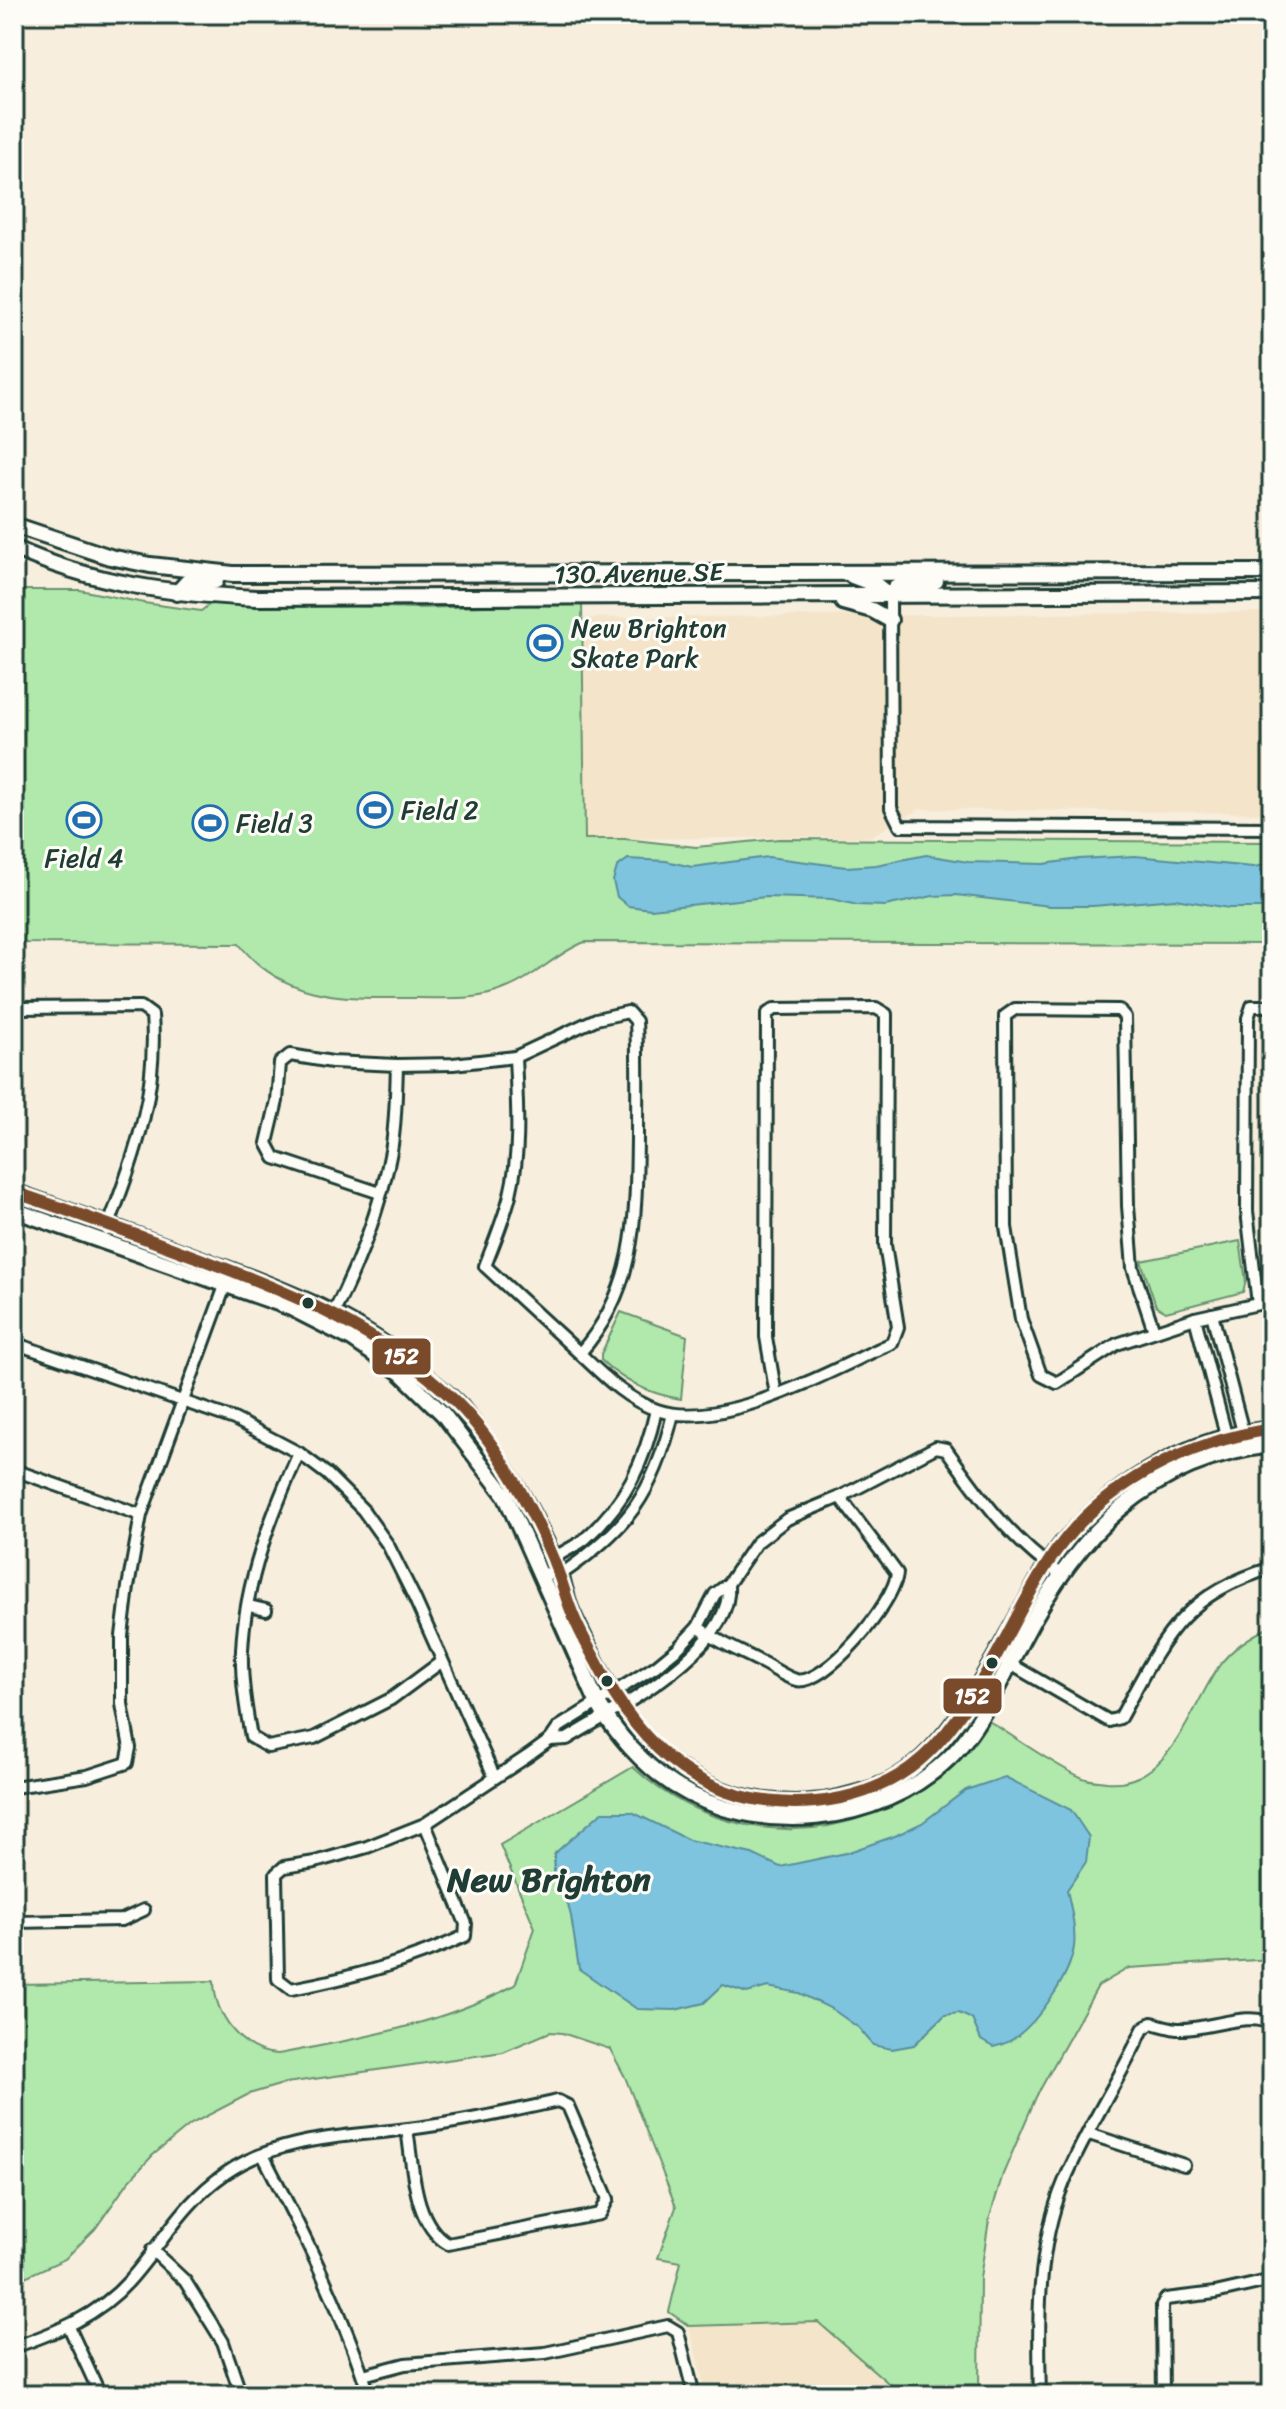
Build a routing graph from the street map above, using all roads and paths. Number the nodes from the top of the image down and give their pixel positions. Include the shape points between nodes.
1 (14, 525) edge
2 (14, 548) edge
3 (140, 563) junction
4 (1076, 572) junction
5 (1272, 572) edge
6 (839, 573) junction
7 (349, 574) junction
8 (177, 593) junction
9 (1272, 595) edge
10 (819, 596) junction
11 (890, 596) junction
12 (890, 620) junction
13 (1272, 828) edge
14 (1272, 1006) edge
15 (14, 1008) edge
16 (515, 1057) junction
17 (397, 1065) junction
18 (14, 1072) edge
19 (14, 1192) edge
20 (380, 1193) junction
21 (14, 1210) edge
22 (109, 1225) junction
23 (103, 1241) junction
24 (231, 1271) junction
25 (225, 1286) junction
26 (1258, 1304) junction
27 (1272, 1304) edge
28 (1212, 1314) junction
29 (1195, 1318) junction
30 (330, 1319) junction
31 (1154, 1331) junction
32 (14, 1343) edge
33 (580, 1353) junction
34 (776, 1395) junction
35 (183, 1402) junction
36 (656, 1410) junction
37 (673, 1414) junction
38 (1272, 1429) edge
39 (1243, 1432) junction
40 (1226, 1435) junction
41 (1272, 1445) edge
42 (1238, 1449) junction
43 (299, 1453) junction
44 (14, 1470) edge
45 (840, 1497) junction
46 (141, 1515) junction
47 (552, 1559) junction
48 (1047, 1565) junction
49 (1272, 1568) edge
50 (541, 1573) junction
51 (1060, 1574) junction
52 (560, 1575) junction
53 (728, 1584) junction
54 (249, 1606) junction
55 (266, 1610) dead end
56 (698, 1627) junction
57 (711, 1636) junction
58 (995, 1655) junction
59 (441, 1662) junction
60 (1010, 1663) junction
61 (611, 1692) junction
62 (597, 1702) junction
63 (619, 1706) junction
64 (605, 1715) junction
65 (550, 1740) junction
66 (494, 1776) junction
67 (14, 1787) edge
68 (425, 1824) junction
69 (144, 1910) dead end
70 (14, 1922) edge
71 (1272, 2025) edge
72 (407, 2129) junction
73 (1089, 2134) junction
74 (263, 2155) junction
75 (1184, 2165) dead end
76 (152, 2250) junction
77 (1272, 2280) edge
78 (69, 2327) junction
79 (14, 2347) edge
80 (363, 2375) junction
81 (99, 2392) dead end
82 (241, 2395) edge
83 (369, 2395) edge
84 (694, 2395) edge
85 (1040, 2395) edge
86 (1163, 2395) edge

1 - 3 street, 130 Avenue SE
2 - 8 street, 130 Avenue SE via 53,566
3 - 7 street, 130 Avenue SE via 233,574
3 - 8 street via 164,576
4 - 5 street, 130 Avenue SE
4 - 6 street, 130 Avenue SE
4 - 11 street via 914,582 897,586
6 - 7 street, 130 Avenue SE
6 - 11 street via 876,585
7 - 8 street via 295,583 199,580 187,582
8 - 10 street, 130 Avenue SE via 273,599
9 - 11 street, 130 Avenue SE
10 - 11 street, 130 Avenue SE
10 - 12 street
11 - 12 street
12 - 13 street via 891,808 900,826
14 - 26 street via 1252,1006 1248,1018 1247,1211
15 - 18 street
15 - 22 street via 141,1007 152,1015 149,1099
16 - 17 street
16 - 33 street via 515,1165 485,1266
16 - 33 street via 596,1019 628,1012 636,1021 635,1229 616,1300
17 - 20 street via 391,1151
17 - 20 street via 290,1055 280,1063 267,1143 275,1158
19 - 22 street
20 - 30 street
21 - 23 street
22 - 23 street
22 - 24 street
23 - 25 street
24 - 25 street
24 - 30 street via 295,1294
25 - 30 street
25 - 35 street
26 - 27 street
26 - 28 street
28 - 29 street
28 - 39 street
29 - 31 street
29 - 40 street
30 - 47 street via 354,1323 459,1405 528,1506
30 - 50 street via 401,1373 443,1414 505,1495
31 - 31 street via 1117,1344 1057,1383 1041,1375 1021,1319 1006,1227 1005,1016 1015,1009 1119,1010 1125,1017 1133,1268
32 - 35 street
33 - 36 street via 601,1377
34 - 34 street via 892,1343 898,1327 885,1245 886,1014 876,1008 774,1009 767,1014 766,1337
34 - 37 street via 717,1412
35 - 43 street via 234,1419
35 - 46 street
36 - 37 street
36 - 47 street via 636,1475 613,1510 581,1543
37 - 52 street via 655,1474 636,1506 606,1542
38 - 39 street
39 - 40 street
39 - 42 street
40 - 42 street
40 - 48 street via 1131,1481 1088,1516
41 - 42 street
42 - 51 street via 1189,1466 1139,1493 1097,1529
43 - 54 street via 258,1554
43 - 59 street via 363,1510 388,1545
44 - 46 street
45 - 48 street via 936,1447 946,1449 1004,1526
45 - 53 street via 787,1519 756,1543
45 - 57 street via 897,1573 881,1611 854,1646 810,1679 797,1681
46 - 67 street via 122,1636 127,1763 87,1776
47 - 50 street
47 - 52 street
48 - 51 street
48 - 58 street
49 - 60 street via 1222,1586 1176,1623 1120,1718 1109,1721
50 - 52 street
50 - 62 street
51 - 60 street
52 - 61 street via 571,1611
53 - 56 street via 715,1594
53 - 57 street via 730,1598
54 - 55 street
54 - 59 street via 242,1650 245,1702 251,1737 268,1747 314,1738 353,1720
56 - 57 street
56 - 61 street via 656,1666
57 - 63 street via 667,1677
58 - 60 street
58 - 63 street via 949,1726 917,1761 890,1781 815,1802 778,1803 717,1789 660,1756
59 - 66 street
60 - 64 street via 952,1756 920,1783 853,1811 824,1816 765,1816 701,1799 651,1767
61 - 62 street
61 - 63 street
62 - 64 street
62 - 65 street via 559,1727
63 - 64 street
64 - 65 street via 567,1739
65 - 66 street
66 - 68 street
68 - 68 street via 367,1847 284,1867 276,1874 278,1979 291,1989 328,1982 465,1936 466,1924
69 - 70 street via 122,1920
71 - 73 street via 1254,2018 1178,2029 1152,2023 1143,2029
72 - 72 street via 558,2101 568,2106 608,2199 606,2205 600,2214 448,2244 434,2236 417,2195
72 - 74 street via 313,2139
73 - 75 street
73 - 85 street via 1064,2182 1043,2266
74 - 76 street via 228,2171 190,2201
74 - 80 street via 339,2309
76 - 78 street via 129,2282
76 - 82 street via 185,2281 223,2342
77 - 86 street via 1166,2299
78 - 79 street
78 - 81 street
80 - 83 street
80 - 84 street via 405,2364 545,2353 668,2326 678,2332

